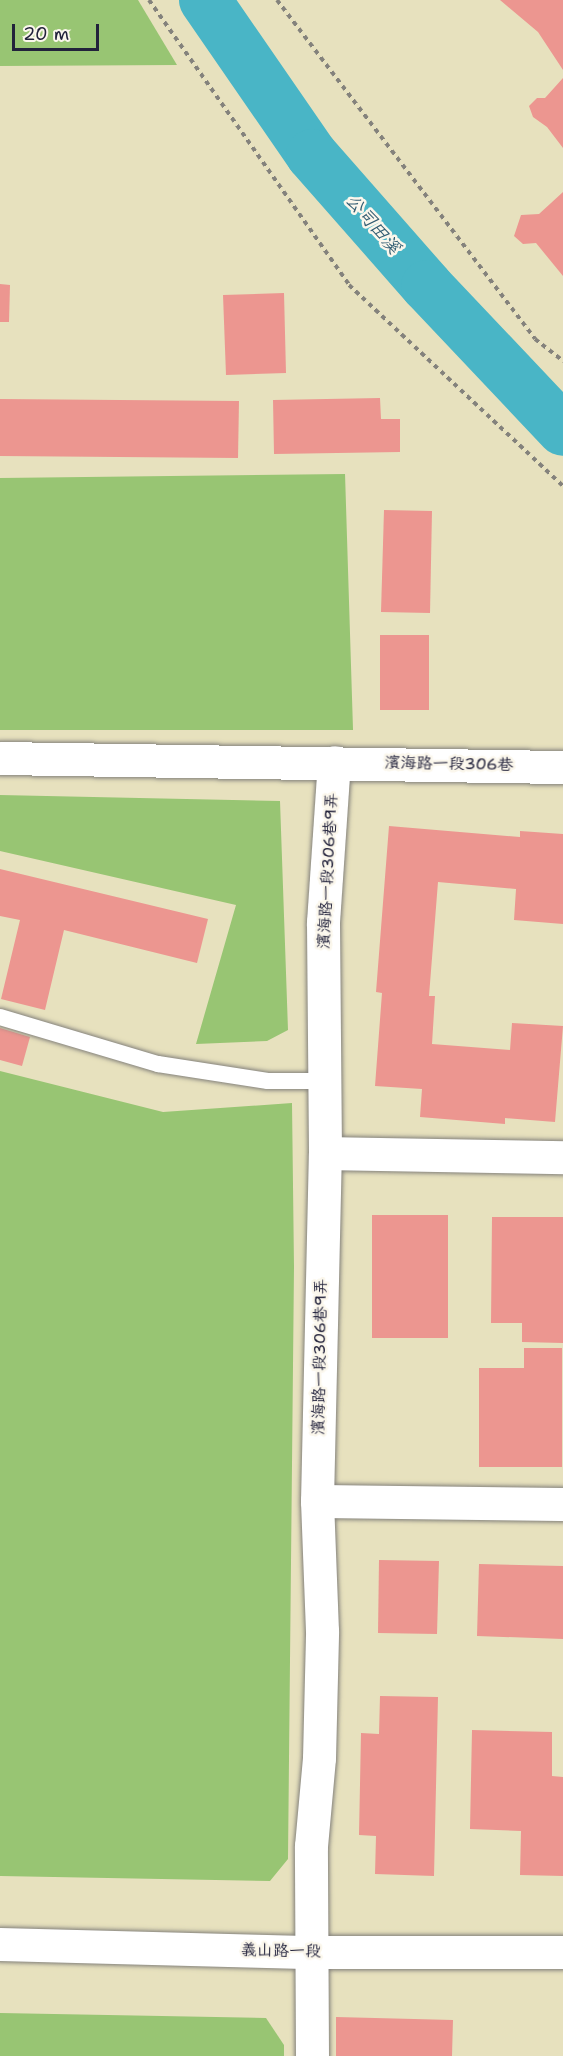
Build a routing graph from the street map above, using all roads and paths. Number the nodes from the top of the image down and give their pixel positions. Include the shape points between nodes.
1 (149, 0) edge
2 (277, 0) edge
3 (563, 361) edge
4 (563, 486) edge
5 (0, 758) edge
6 (334, 762) junction
7 (563, 767) edge
8 (0, 1017) edge
9 (324, 1082) junction
10 (325, 1153) junction
11 (563, 1157) edge
12 (317, 1501) junction
13 (563, 1504) edge
14 (0, 1944) edge
15 (314, 1952) junction
16 (563, 1952) edge
17 (312, 2056) edge

1 - 4 path via 349,285
2 - 3 path via 535,339
5 - 6 street, 濱海路一段306巷
6 - 7 street, 濱海路一段306巷
6 - 9 street, 濱海路一段306巷9弄 via 323,922
8 - 9 lane via 158,1064 268,1081
9 - 10 street, 濱海路一段306巷9弄
10 - 11 street
10 - 12 street, 濱海路一段306巷9弄
12 - 13 street
12 - 15 street, 濱海路一段306巷9弄 via 322,1631 319,1758 310,1846
14 - 15 street, 義山路一段
15 - 16 street, 義山路一段
15 - 17 street, 濱海路一段306巷9弄

